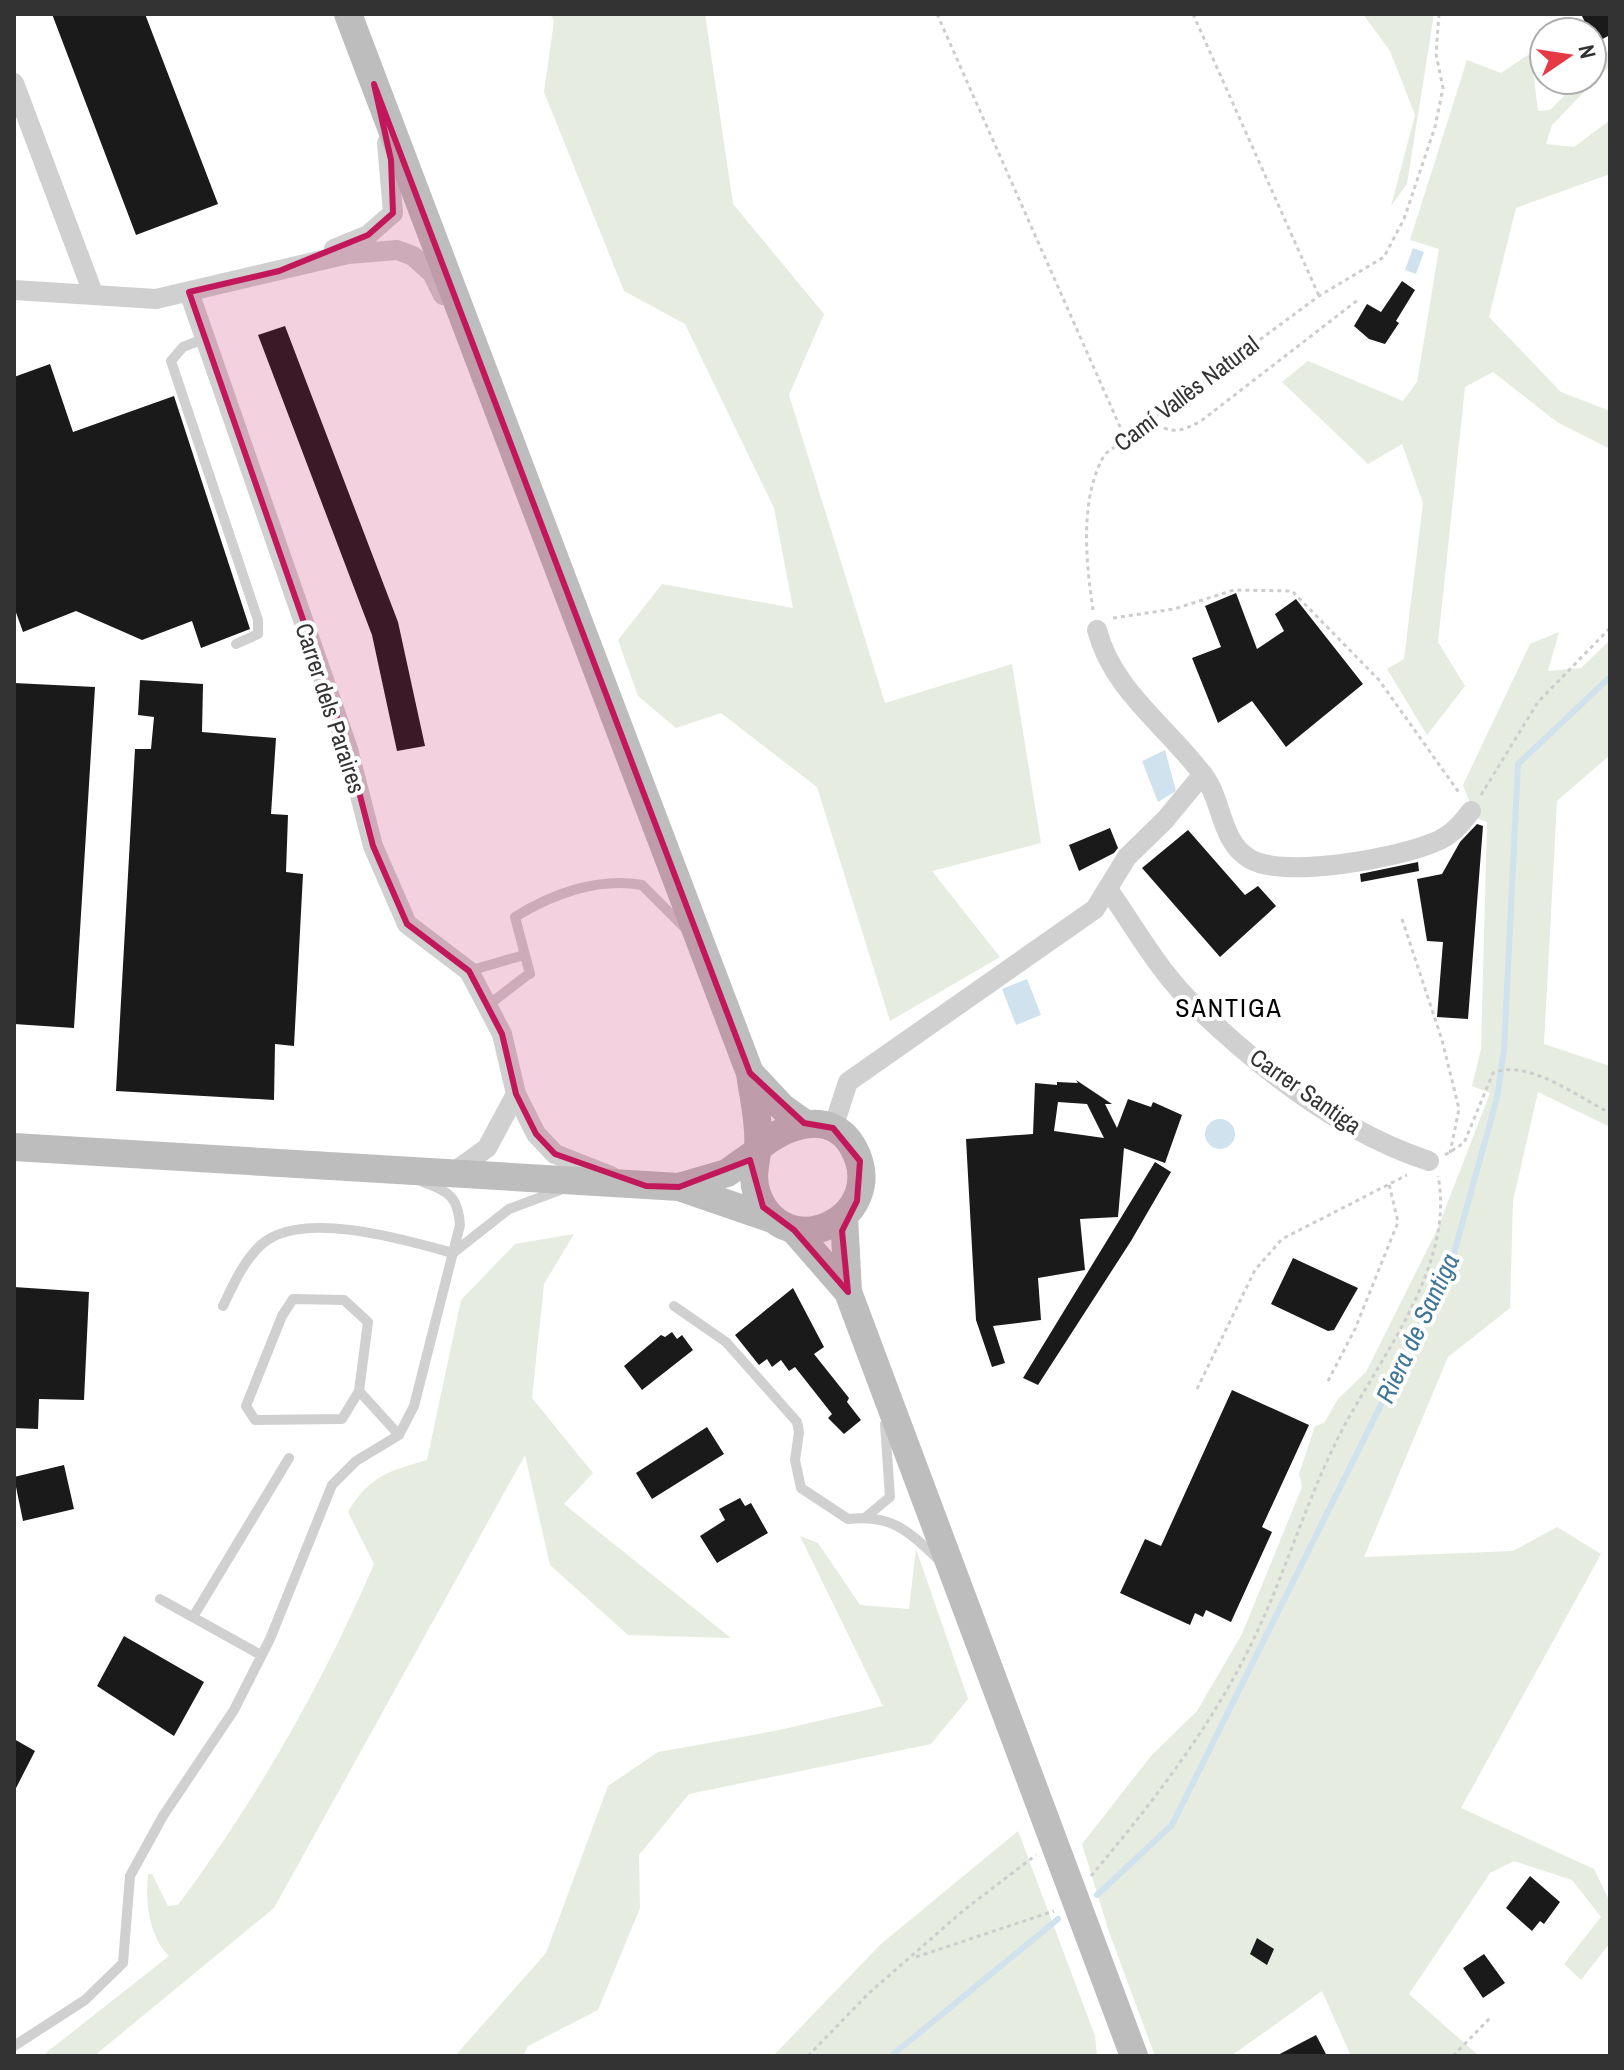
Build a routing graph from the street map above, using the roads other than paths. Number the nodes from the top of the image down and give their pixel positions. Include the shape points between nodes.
1 (348, 14) edge
2 (14, 83) edge
3 (374, 84) junction
4 (279, 271) junction
5 (14, 290) edge
6 (189, 292) junction
7 (93, 293) junction
8 (206, 338) junction
9 (487, 382) junction
10 (1097, 630) road end
11 (236, 644) dead end
12 (1203, 774) junction
13 (1471, 811) road end
14 (1108, 889) junction
15 (524, 955) junction
16 (469, 971) junction
17 (715, 983) junction
18 (487, 1006) junction
19 (750, 1073) junction
20 (516, 1094) junction
21 (804, 1123) junction
22 (833, 1128) junction
23 (14, 1147) edge
24 (757, 1151) junction
25 (1429, 1161) road end
26 (383, 1170) junction
27 (451, 1174) junction
28 (612, 1183) junction
29 (646, 1186) junction
30 (679, 1187) junction
31 (844, 1216) junction
32 (783, 1225) junction
33 (453, 1253) junction
34 (848, 1292) junction
35 (223, 1306) dead end
36 (674, 1306) dead end
37 (881, 1378) junction
38 (359, 1391) junction
39 (399, 1435) junction
40 (289, 1458) dead end
41 (866, 1517) junction
42 (951, 1572) junction
43 (160, 1599) dead end
44 (193, 1617) junction
45 (261, 1655) junction
46 (14, 2046) edge
47 (1134, 2056) edge

1 - 3 main road
2 - 7 street
3 - 4 street via 391,160 393,213 368,235
3 - 9 main road
4 - 6 street
4 - 9 street via 348,254 397,250 413,256 432,273
5 - 7 street
6 - 7 street via 156,299
6 - 8 street, Carrer dels Paraires
8 - 11 lane via 183,347 171,361 258,620 258,634
8 - 16 street, Carrer dels Paraires via 348,749 373,846 407,924
9 - 17 main road
10 - 12 street via 1117,679
12 - 13 street via 1239,851 1266,866 1289,870 1421,847 1457,829
12 - 14 street via 1127,857
14 - 22 street via 1095,909 848,1082
14 - 25 street, Carrer Santiga via 1186,996 1241,1045 1349,1125
15 - 16 lane
15 - 17 lane via 515,917 535,904 598,883 642,885 682,923
15 - 18 lane via 530,974
16 - 18 street, Carrer dels Paraires
17 - 19 main road
18 - 20 street, Carrer dels Paraires via 502,1034
19 - 21 main road
19 - 24 main road
20 - 27 street via 487,1148
20 - 29 street, Carrer dels Paraires via 536,1134 555,1154
21 - 22 main road
21 - 24 main road via 771,1136
22 - 31 main road via 850,1142 860,1161 857,1201
23 - 26 main road
24 - 30 main road via 727,1173
24 - 32 main road via 757,1193
26 - 27 main road
26 - 33 lane via 453,1196 460,1225
27 - 28 main road
28 - 29 main road
28 - 33 lane via 533,1198 509,1209
29 - 30 main road
30 - 32 main road
31 - 32 main road via 823,1229
31 - 34 main road
32 - 34 main road
33 - 35 lane via 316,1227 289,1231 263,1243
33 - 39 lane via 414,1406
34 - 37 main road
36 - 41 lane via 726,1342 797,1422 795,1460 801,1488 848,1519
37 - 41 lane via 890,1497
37 - 42 main road
38 - 38 lane via 368,1322 344,1300 293,1299 246,1406 255,1420 342,1419
38 - 39 lane
39 - 45 lane via 356,1461 332,1485
40 - 44 lane
41 - 42 lane via 904,1527
42 - 47 main road
43 - 44 lane
44 - 45 lane
45 - 46 lane via 234,1710 130,1876 123,1963 85,2000

